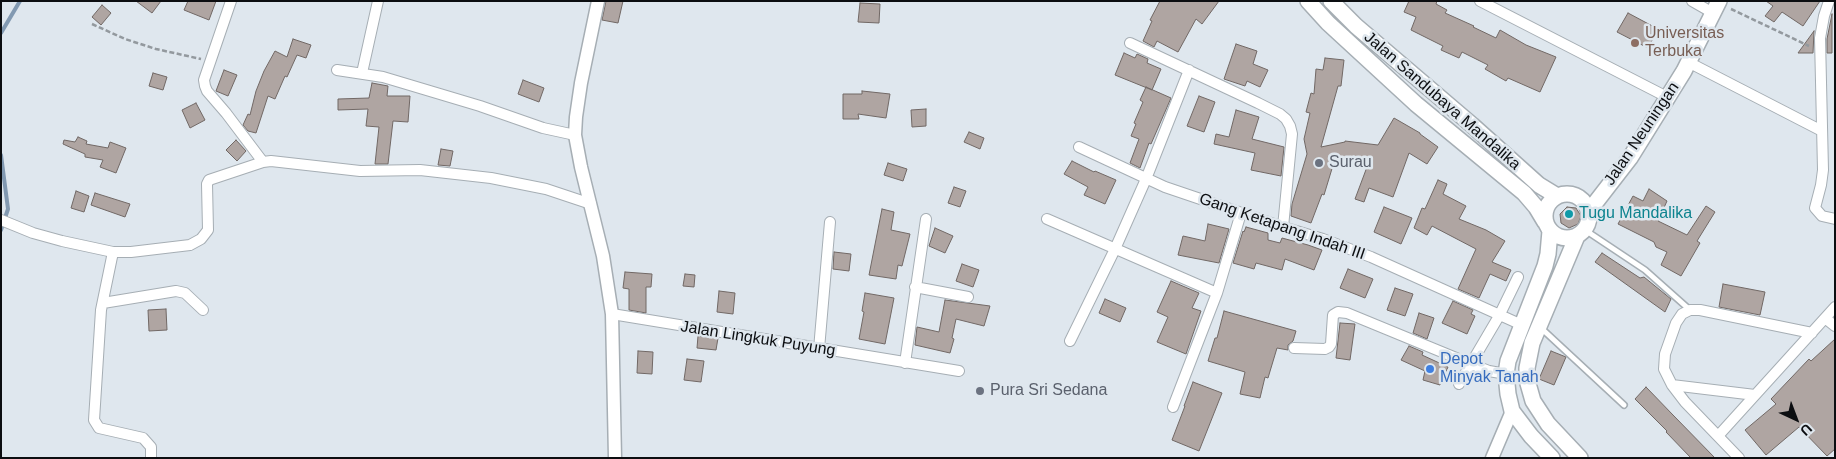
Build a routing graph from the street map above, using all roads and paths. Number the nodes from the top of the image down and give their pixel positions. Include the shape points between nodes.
1 (231, 1) edge
2 (378, 1) edge
3 (598, 1) edge
4 (1308, 1) edge
5 (1331, 1) edge
6 (1480, 1) edge
7 (1692, 1) edge
8 (1829, 1) edge
9 (1717, 5) edge
10 (92, 24) dead end
11 (1130, 43) dead end
12 (1820, 51) junction
13 (210, 61) junction
14 (1688, 62) junction
15 (337, 70) dead end
16 (1189, 70) junction
17 (362, 73) junction
18 (1667, 97) junction
19 (1822, 131) junction
20 (575, 135) junction
21 (1079, 148) dead end
22 (263, 162) junction
23 (1146, 179) junction
24 (1557, 196) junction
25 (591, 204) junction
26 (1589, 211) junction
27 (1241, 213) junction
28 (926, 219) dead end
29 (1047, 219) dead end
30 (1835, 219) edge
31 (1, 220) edge
32 (830, 222) dead end
33 (1548, 226) junction
34 (1283, 227) junction
35 (1581, 233) junction
36 (1115, 249) junction
37 (113, 252) junction
38 (1518, 276) dead end
39 (915, 287) junction
40 (1217, 293) junction
41 (968, 297) dead end
42 (103, 303) junction
43 (1835, 307) edge
44 (203, 310) dead end
45 (1690, 310) junction
46 (612, 314) junction
47 (1499, 316) junction
48 (1825, 318) junction
49 (1522, 325) junction
50 (1538, 326) junction
51 (1835, 326) edge
52 (1812, 333) junction
53 (1070, 341) dead end
54 (1294, 348) dead end
55 (819, 349) junction
56 (905, 363) junction
57 (1472, 364) junction
58 (959, 371) dead end
59 (1506, 374) junction
60 (1459, 384) dead end
61 (1672, 385) junction
62 (1755, 395) junction
63 (1624, 405) dead end
64 (1173, 407) dead end
65 (1512, 411) junction
66 (1718, 436) junction
67 (151, 458) edge
68 (615, 458) edge
69 (1492, 458) edge
70 (1552, 458) edge
71 (1580, 458) edge
72 (1739, 458) edge

1 - 13 street
2 - 17 street
3 - 20 street via 580,83
4 - 33 main road via 1382,74 1524,193
5 - 24 main road, Jalan Sandubaya Mandalika via 1538,185
6 - 18 street
7 - 9 street
8 - 12 street via 1821,27
9 - 12 path
9 - 14 main road, Jalan Neuningan
10 - 13 path via 156,49
11 - 16 street
12 - 19 street
13 - 22 street via 204,80 207,91
14 - 18 main road, Jalan Neuningan
14 - 19 street
15 - 17 street
16 - 23 street
16 - 34 street via 1280,114 1289,122 1292,138
17 - 20 street
18 - 26 main road, Jalan Neuningan via 1630,158
19 - 30 street via 1822,177 1814,208 1822,216
20 - 25 street
21 - 23 street, Gang Ketapang Indah III
22 - 25 street via 291,162 360,171 420,170 491,178 546,189
22 - 37 street via 209,180 209,226 201,239 190,245
23 - 27 street, Gang Ketapang Indah III
23 - 36 street
24 - 26 main road via 1577,196
24 - 33 main road via 1545,212
25 - 46 street
26 - 35 main road via 1589,221
27 - 34 street, Gang Ketapang Indah III
27 - 40 street
28 - 39 street
29 - 36 street
31 - 37 street via 62,241
32 - 55 street
33 - 35 main road via 1558,237 1568,239
33 - 49 main road via 1545,266
34 - 47 street, Gang Ketapang Indah III via 1371,257
35 - 45 lane via 1645,270
35 - 50 main road
36 - 40 street
36 - 53 street
37 - 42 street
38 - 47 street
39 - 41 street
39 - 56 street
40 - 64 street
42 - 44 street via 176,291 185,292
42 - 67 street via 94,420 99,428 143,438 150,447
43 - 48 street
45 - 52 street
45 - 61 street via 1682,314 1676,323 1664,354 1664,369
46 - 55 street, Jalan Lingkuk Puyung
46 - 68 street
47 - 49 street, Gang Ketapang Indah III
47 - 57 street
48 - 51 street
48 - 52 street
49 - 59 main road
50 - 63 lane
50 - 71 main road via 1528,355 1529,391 1548,424
52 - 62 street
54 - 57 street via 1329,347 1333,315 1338,312
55 - 56 street, Jalan Lingkuk Puyung
56 - 58 street, Jalan Lingkuk Puyung
57 - 59 street
57 - 60 street
59 - 65 main road
61 - 62 street
61 - 66 street
62 - 66 street
65 - 69 street
65 - 70 main road
66 - 72 street

